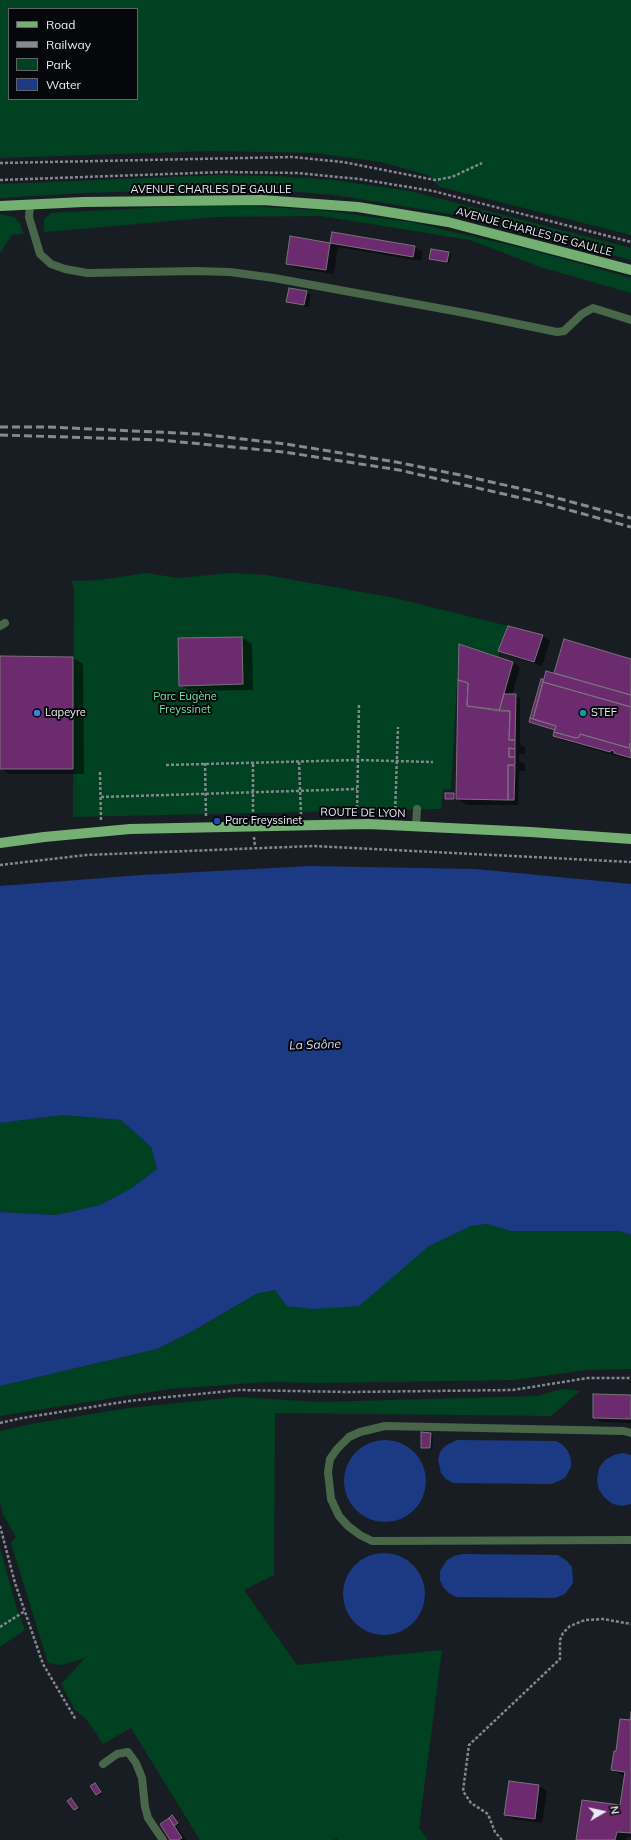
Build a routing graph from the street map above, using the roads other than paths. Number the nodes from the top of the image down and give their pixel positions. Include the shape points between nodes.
1 (30, 205) junction
2 (0, 206) edge
3 (631, 270) edge
4 (631, 320) edge
5 (417, 809) dead end
6 (416, 826) junction
7 (631, 840) edge
8 (0, 843) edge
9 (631, 1433) edge
10 (631, 1540) edge
11 (103, 1764) dead end
12 (163, 1840) edge

1 - 2 main road, AVENUE CHARLES DE GAULLE
1 - 3 main road, AVENUE CHARLES DE GAULLE via 262,200 358,207 448,222
1 - 4 lane via 29,217 40,254 51,264 65,269 87,273 230,272 557,332 564,331 588,309 598,308
5 - 6 lane
6 - 7 main road, ROUTE DE LYON
6 - 8 main road, ROUTE DE LYON via 254,825 130,829
9 - 10 lane via 385,1426 349,1437 330,1459 328,1472 331,1499 339,1516 360,1535 372,1540
11 - 12 lane via 117,1754 128,1752 142,1778 148,1818

